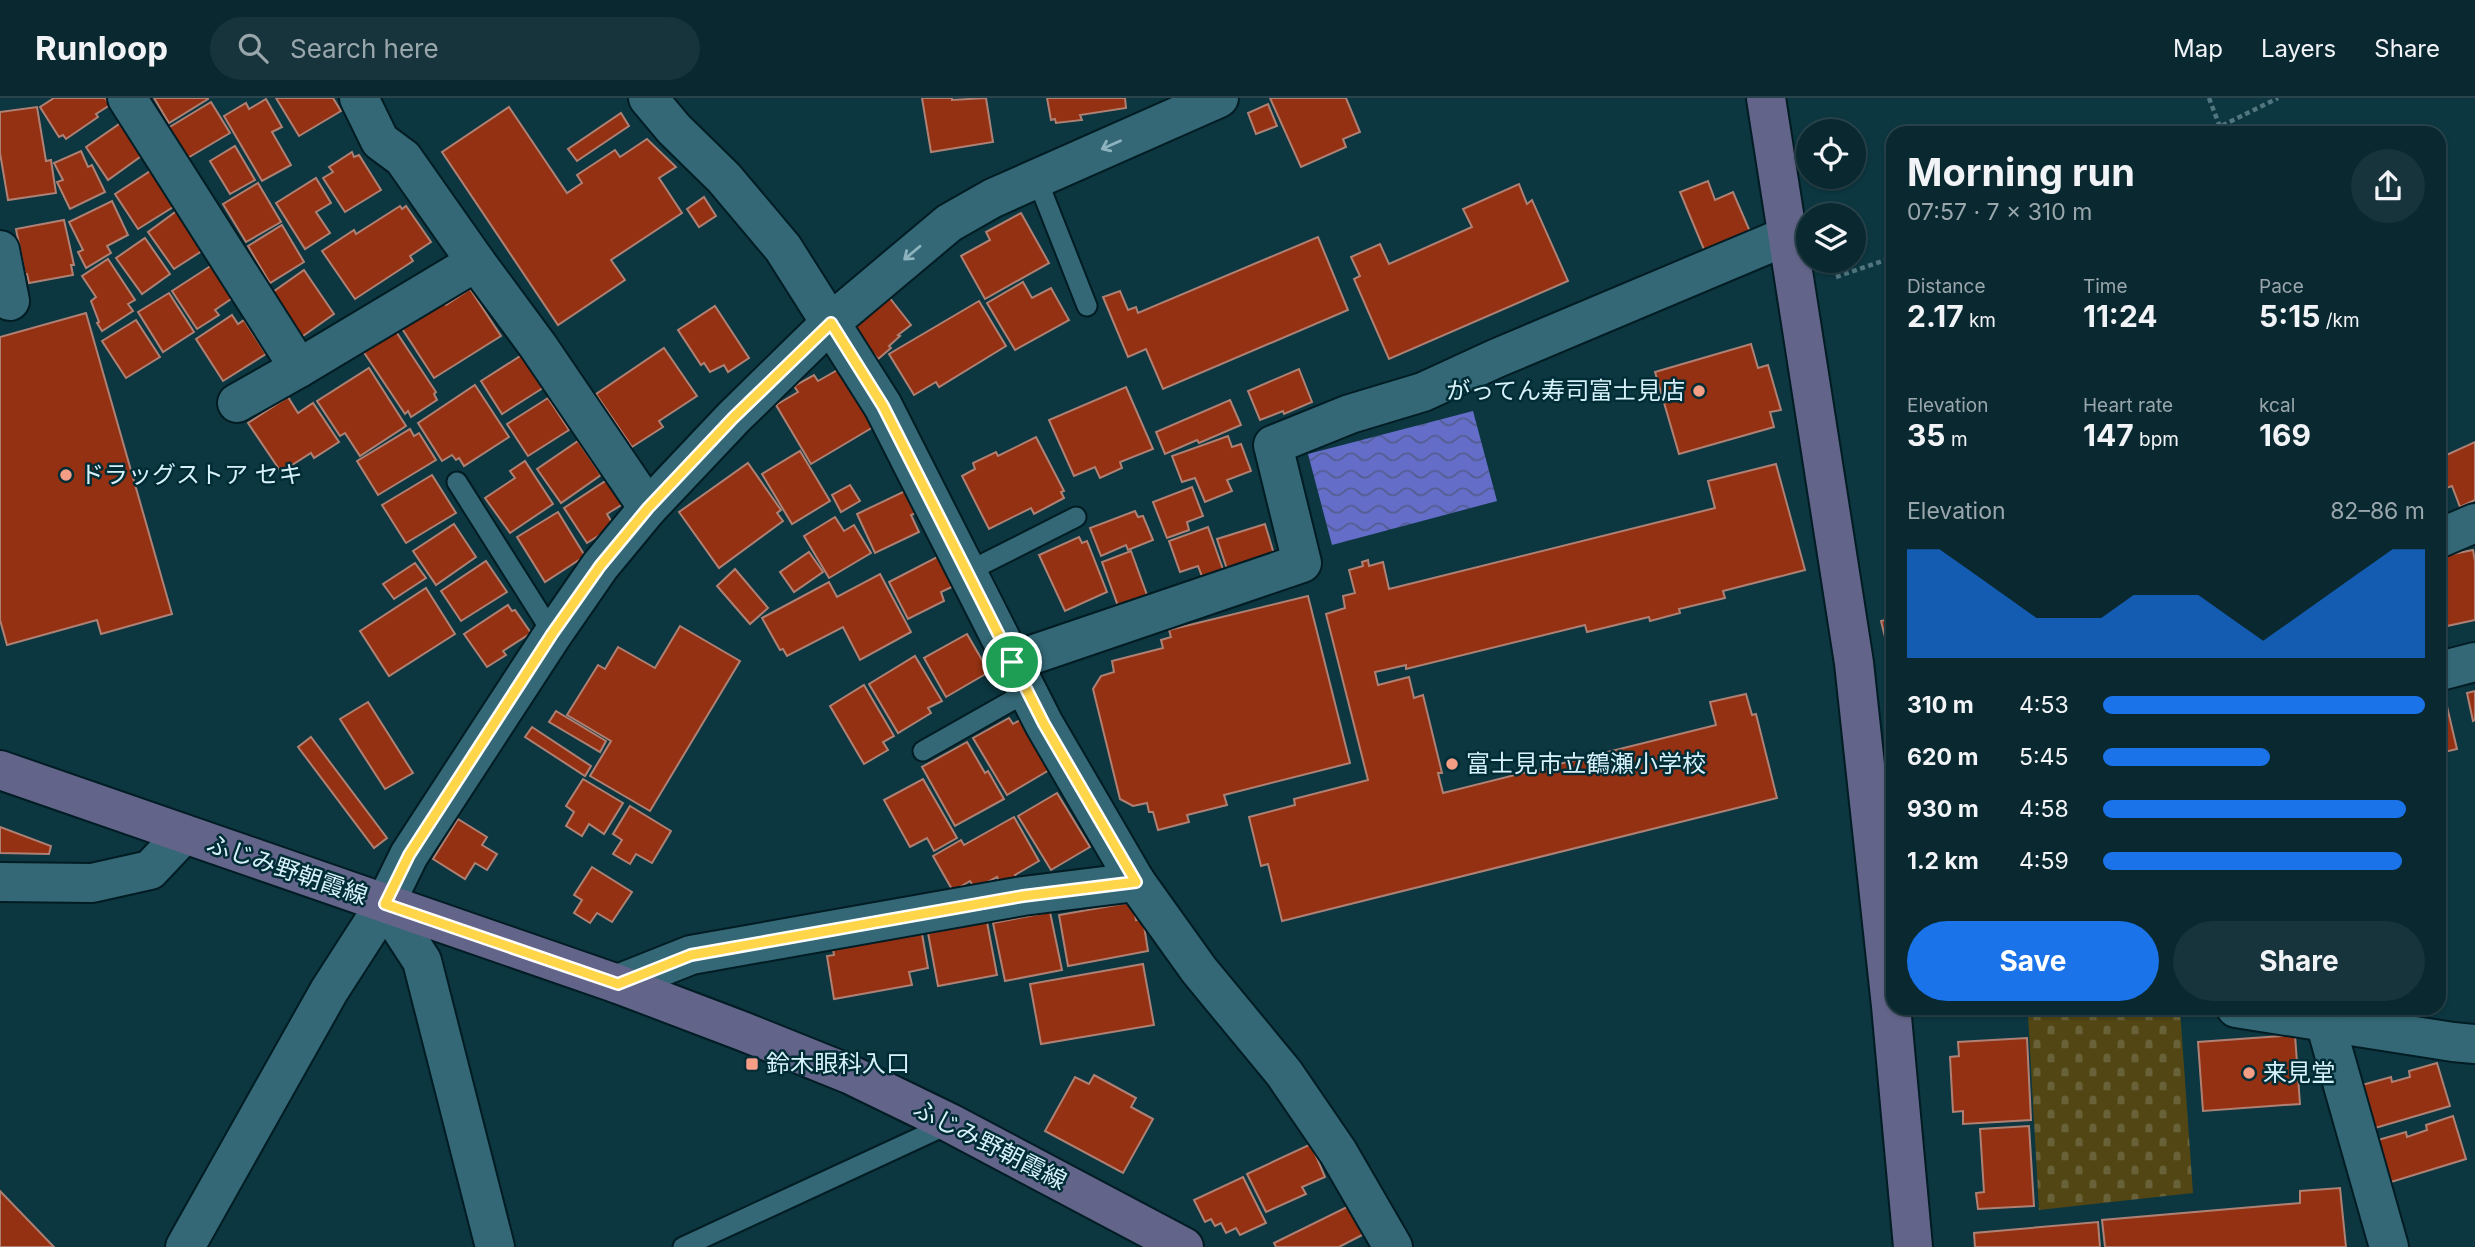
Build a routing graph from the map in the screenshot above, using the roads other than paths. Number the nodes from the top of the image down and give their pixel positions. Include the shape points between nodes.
1 (127, 98) edge
2 (359, 98) edge
3 (648, 98) edge
4 (1219, 98) edge
5 (1766, 98) edge
6 (1152, 112) edge
7 (1037, 179) junction
8 (1787, 236) junction
9 (0, 250) edge
10 (476, 262) junction
11 (10, 300) dead end
12 (1087, 306) dead end
13 (831, 323) junction
14 (299, 368) junction
15 (237, 403) dead end
16 (457, 482) dead end
17 (648, 508) junction
18 (1076, 517) dead end
19 (2475, 523) edge
20 (2446, 535) edge
21 (967, 572) junction
22 (552, 634) junction
23 (2475, 663) edge
24 (2446, 670) edge
25 (1019, 677) junction
26 (922, 751) dead end
27 (0, 770) edge
28 (184, 834) junction
29 (0, 882) edge
30 (1136, 882) junction
31 (385, 904) junction
32 (1886, 951) edge
33 (618, 984) junction
34 (1893, 1015) edge
35 (2305, 1015) edge
36 (2334, 1018) edge
37 (2475, 1044) edge
38 (950, 1123) junction
39 (1172, 1245) edge
40 (185, 1247) edge
41 (495, 1247) edge
42 (683, 1247) edge
43 (1393, 1247) edge
44 (1913, 1247) edge
45 (2389, 1247) edge

1 - 14 street
2 - 10 street via 380,141 403,158
3 - 13 street via 783,248
4 - 6 street
5 - 8 main road
6 -> 7 street
7 - 12 lane
7 -> 13 street via 949,223
8 - 25 street via 1423,392 1350,414 1273,445 1302,563
8 - 32 main road via 1854,663
9 - 11 street
10 - 14 street
10 - 17 street
13 - 17 street
13 - 21 street via 883,406
14 - 15 street
16 - 22 lane
17 - 22 street
18 - 21 lane
19 - 20 street
21 - 25 street
22 - 31 street via 409,855
23 - 24 street
25 - 26 lane
25 - 30 street
27 - 28 main road, ふじみ野朝霞線
28 - 29 street via 150,870 92,883
28 - 31 main road, ふじみ野朝霞線
30 - 33 street via 1023,896 691,955
30 - 43 street via 1199,970 1284,1073 1339,1152
31 - 33 main road, ふじみ野朝霞線
31 - 40 street via 329,991
31 - 41 street via 422,961
33 - 38 main road, ふじみ野朝霞線 via 849,1074
34 - 44 main road
35 - 36 street
36 - 37 street
36 - 45 street
38 - 39 main road, ふじみ野朝霞線
38 - 42 lane

